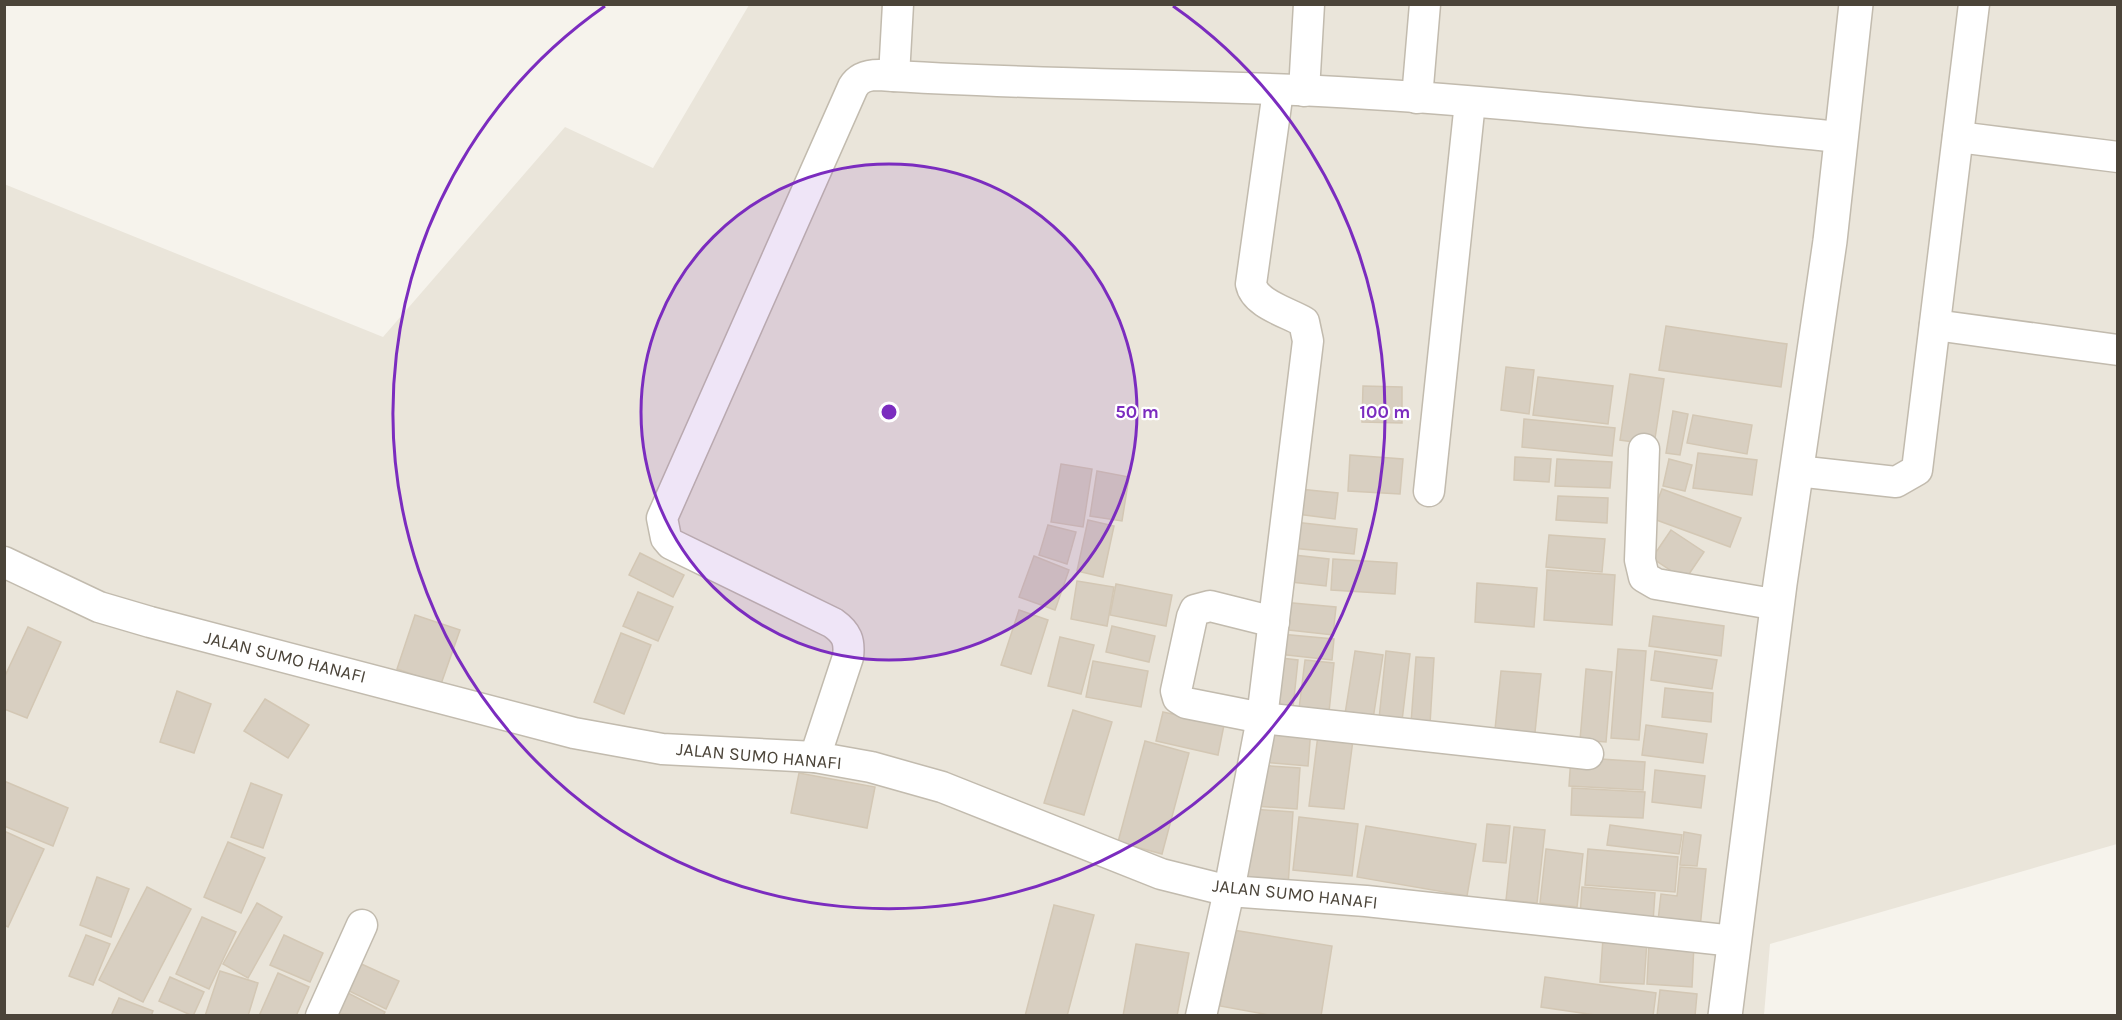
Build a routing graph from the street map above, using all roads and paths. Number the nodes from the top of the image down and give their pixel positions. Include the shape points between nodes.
1 (898, 4) edge
2 (1309, 4) edge
3 (1425, 4) edge
4 (1856, 4) edge
5 (1974, 4) edge
6 (894, 76) junction
7 (1291, 91) junction
8 (1417, 98) junction
9 (1470, 102) junction
10 (1839, 137) junction
11 (1958, 137) junction
12 (2118, 157) edge
13 (1935, 325) junction
14 (2118, 350) edge
15 (1644, 449) dead end
16 (1797, 471) junction
17 (1429, 491) dead end
18 (4, 562) edge
19 (1778, 605) junction
20 (1274, 622) junction
21 (1262, 718) junction
22 (1587, 754) dead end
23 (815, 757) junction
24 (1229, 891) junction
25 (362, 925) dead end
26 (1734, 941) junction
27 (321, 1016) edge
28 (1200, 1016) edge
29 (1725, 1016) edge

1 - 6 street
2 - 7 street
3 - 8 street
4 - 10 street
5 - 11 street
6 - 7 street via 1078,86
6 - 23 street via 869,75 853,87 662,518 671,544 833,623 846,635 848,657
7 - 8 street
7 - 20 street via 1251,284 1258,298 1304,322 1308,341
8 - 9 street
9 - 10 street
9 - 17 street
10 - 16 street via 1830,241
11 - 12 street
11 - 13 street
13 - 14 street
13 - 16 street via 1917,470 1896,482
15 - 19 street via 1640,560 1644,577 1656,584
16 - 19 street
18 - 23 street, JALAN SUMO HANAFI via 99,607 574,733 663,748
19 - 26 street
20 - 21 street
20 - 21 street via 1210,606 1195,610 1176,691 1185,703
21 - 22 street
21 - 24 street
23 - 24 street, JALAN SUMO HANAFI via 871,767 942,787 1161,874
24 - 26 street, JALAN SUMO HANAFI via 1366,901
24 - 28 street
25 - 27 street
26 - 29 street

